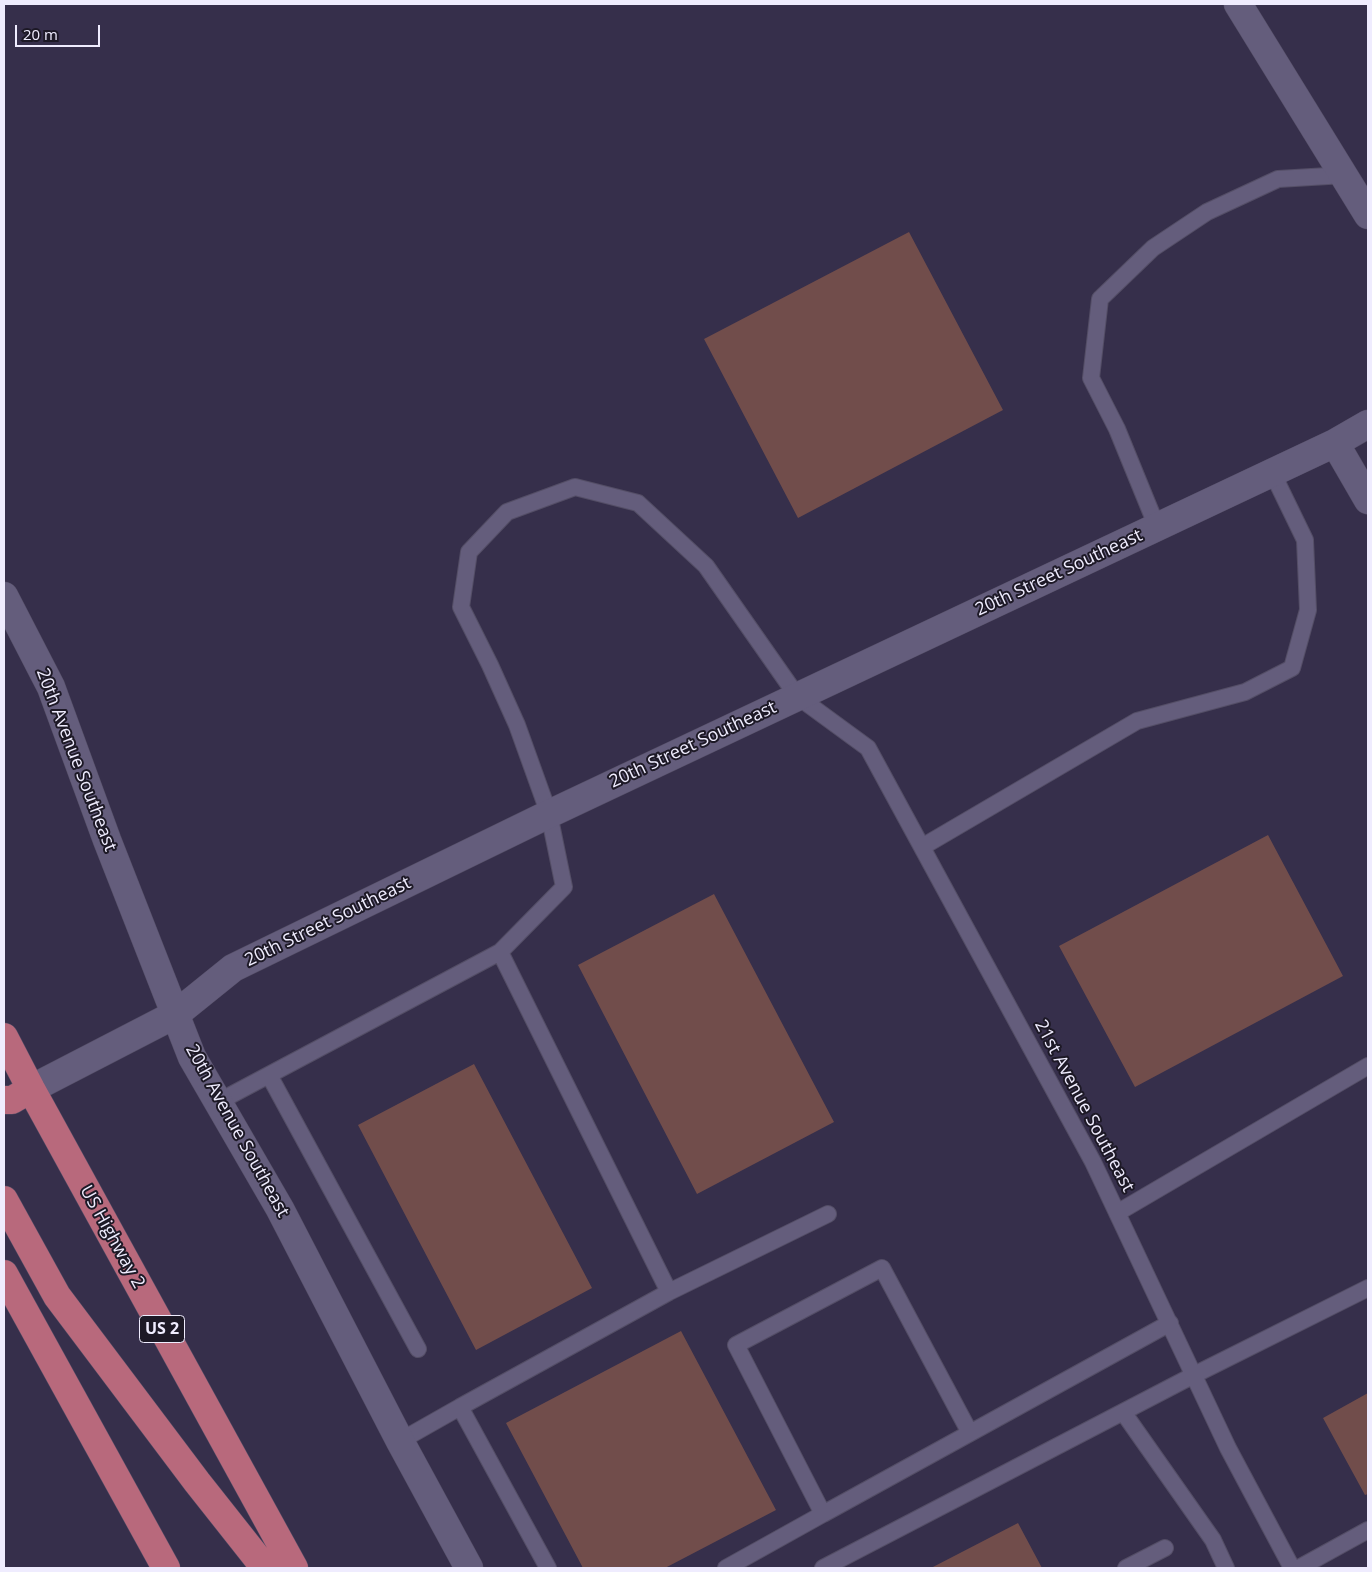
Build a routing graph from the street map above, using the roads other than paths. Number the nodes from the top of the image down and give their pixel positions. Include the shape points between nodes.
1 (1238, 4) edge
2 (1345, 175) junction
3 (1368, 215) edge
4 (1368, 424) edge
5 (1335, 443) junction
6 (1272, 472) junction
7 (1368, 500) edge
8 (1157, 527) junction
9 (4, 596) edge
10 (797, 696) junction
11 (549, 814) junction
12 (922, 846) junction
13 (500, 952) junction
14 (176, 1014) junction
15 (4, 1037) edge
16 (1368, 1066) edge
17 (269, 1075) junction
18 (31, 1089) junction
19 (4, 1100) edge
20 (218, 1102) junction
21 (4, 1200) edge
22 (1117, 1213) junction
23 (828, 1214) dead end
24 (4, 1274) edge
25 (1368, 1288) edge
26 (669, 1292) junction
27 (1170, 1323) junction
28 (418, 1349) dead end
29 (1194, 1375) junction
30 (460, 1407) junction
31 (1123, 1412) junction
32 (970, 1433) junction
33 (400, 1441) junction
34 (822, 1514) junction
35 (1368, 1530) edge
36 (1165, 1548) dead end
37 (166, 1568) edge
38 (265, 1568) edge
39 (294, 1568) edge
40 (469, 1568) edge
41 (548, 1568) edge
42 (726, 1568) edge
43 (823, 1568) edge
44 (1126, 1568) edge
45 (1226, 1568) edge
46 (1292, 1568) edge
47 (1299, 1568) edge

1 - 2 street
2 - 3 street
2 - 8 lane via 1278,178 1207,212 1153,248 1100,299 1091,378 1117,429
4 - 5 street, 20th Street Southeast
5 - 6 street, 20th Street Southeast
5 - 7 street
6 - 8 street, 20th Street Southeast
6 - 12 lane via 1305,540 1308,610 1292,668 1245,692 1137,721
8 - 10 street, 20th Street Southeast
9 - 14 street, 20th Avenue Southeast via 51,687
10 - 11 street, 20th Street Southeast
10 - 11 lane, 21st Avenue Southeast via 706,566 638,503 575,487 507,512 469,552 461,608 517,724
10 - 12 lane, 21st Avenue Southeast via 868,748
11 - 13 lane, 21st Avenue Southeast via 564,887
11 - 14 street, 20th Street Southeast via 233,968
12 - 22 lane, 21st Avenue Southeast via 1093,1162
13 - 17 lane
13 - 26 lane
14 - 18 street, 20th Street Southeast
14 - 20 street, 20th Avenue Southeast via 192,1057
15 - 18 highway, US Highway 2 / US 2
16 - 22 lane
17 - 20 lane
17 - 28 lane
18 - 19 highway via 12,1100
18 - 39 highway, US Highway 2 / US 2
20 - 33 street, 20th Avenue Southeast via 280,1208
21 - 38 highway via 57,1296
22 - 27 lane, 21st Avenue Southeast
23 - 26 lane
24 - 37 highway
25 - 29 lane
26 - 30 lane
27 - 29 lane, 21st Avenue Southeast
27 - 32 lane
29 - 31 lane
29 - 46 lane, 21st Avenue Southeast via 1228,1448
30 - 33 lane
30 - 41 lane
31 - 43 lane
31 - 45 lane via 1213,1540
32 - 34 lane
32 - 34 lane via 882,1268 736,1345
33 - 40 street, 20th Avenue Southeast
34 - 42 lane
35 - 47 lane
36 - 44 lane

